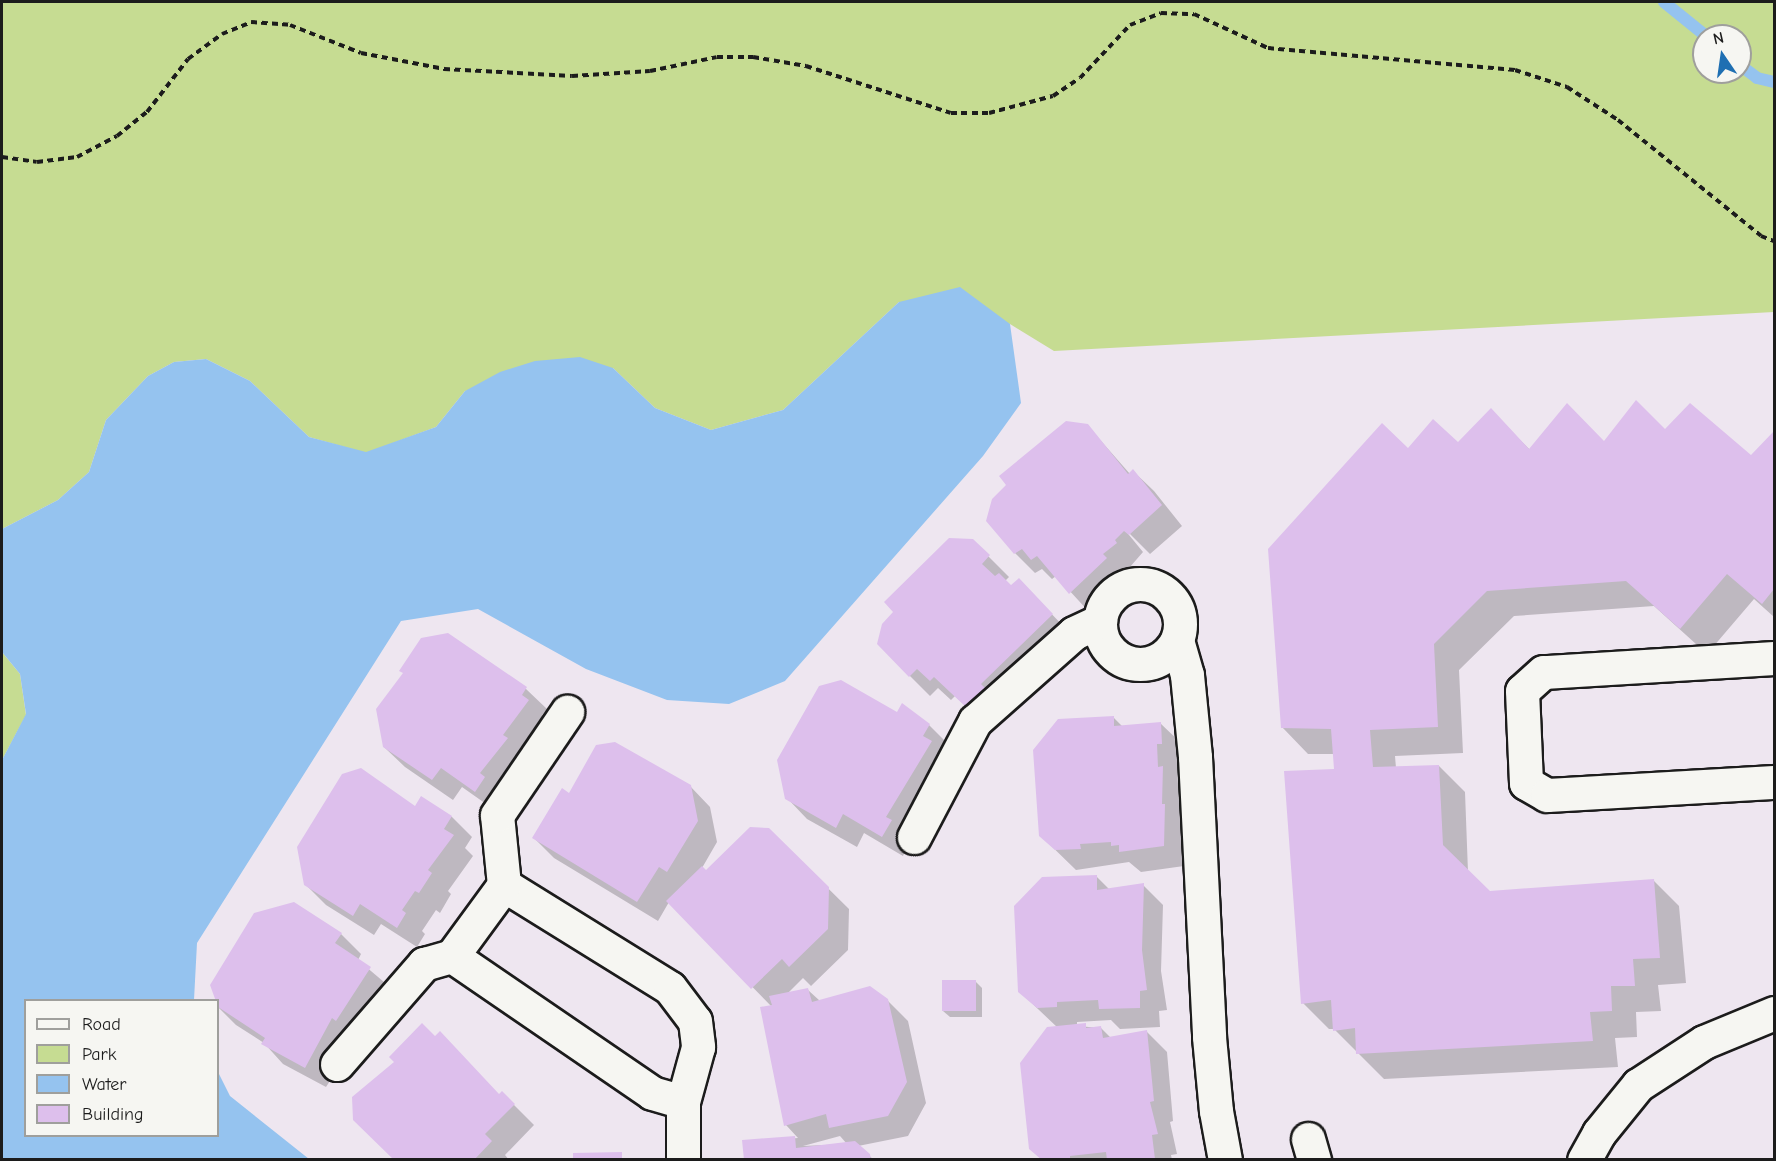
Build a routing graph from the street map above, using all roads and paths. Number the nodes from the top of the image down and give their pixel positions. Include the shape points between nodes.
1 (2, 157) edge
2 (1774, 241) edge
3 (1100, 621) junction
4 (1177, 640) junction
5 (1774, 658) edge
6 (567, 712) dead end
7 (1774, 782) edge
8 (914, 837) dead end
9 (504, 885) junction
10 (452, 956) junction
11 (1774, 1013) edge
12 (337, 1064) dead end
13 (683, 1102) junction
14 (683, 1160) edge
15 (1225, 1160) edge
16 (1584, 1160) edge

1 - 2 path via 37,162 77,157 117,136 147,112 188,59 222,34 251,22 290,25 361,53 444,69 572,76 650,71 717,57 753,57 806,66 951,113 988,114 1053,96 1080,78 1130,25 1161,13 1194,14 1268,48 1515,70 1568,87 1618,120 1761,236
3 - 4 street via 1113,654 1130,663 1148,664 1161,659
3 - 4 street via 1113,594 1132,584 1151,584 1174,602 1180,616
3 - 8 street via 1074,633 975,721
4 - 15 street via 1187,675 1195,757 1209,1037
5 - 7 street via 1544,672 1522,691 1526,783 1546,795
6 - 9 street via 497,815
9 - 10 street
9 - 13 street via 670,988 695,1021 699,1047
10 - 12 street via 424,963
10 - 13 street via 652,1093
11 - 16 street via 1704,1042 1638,1085 1599,1132
13 - 14 street

